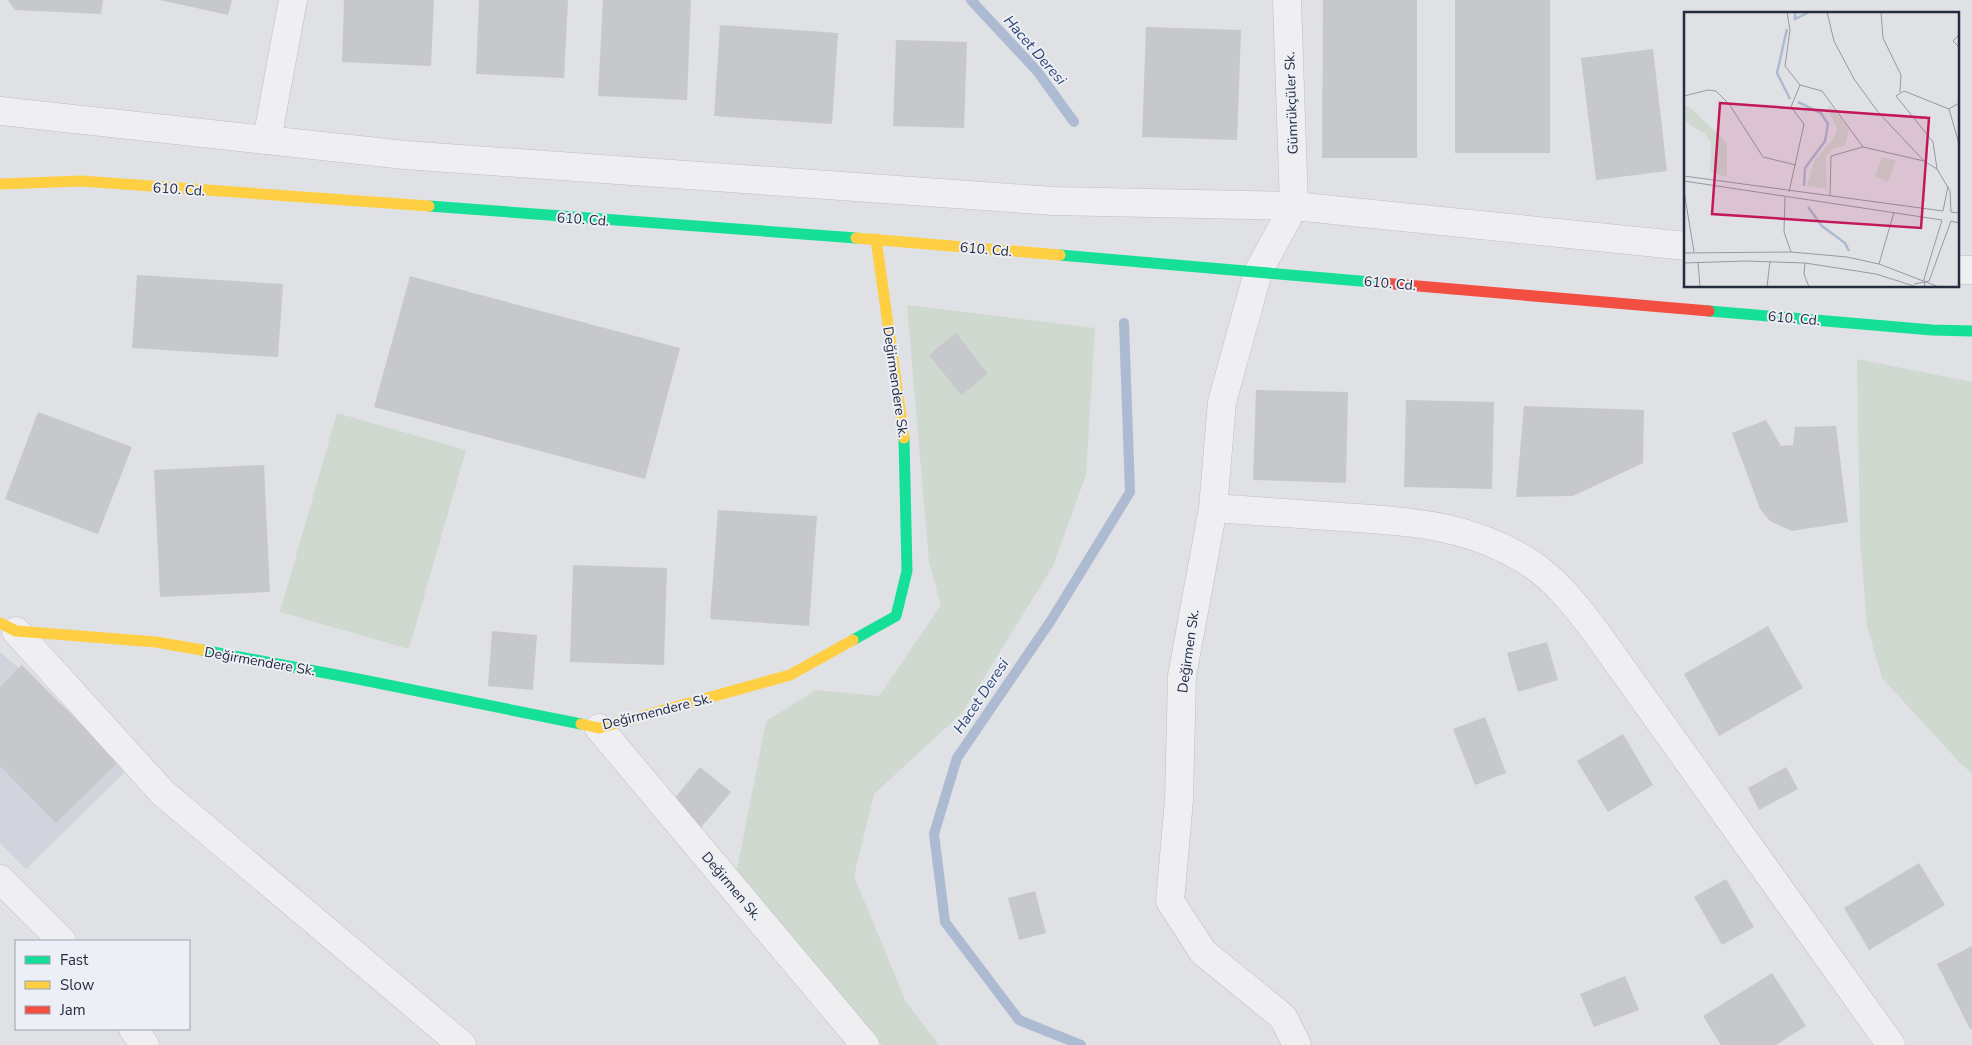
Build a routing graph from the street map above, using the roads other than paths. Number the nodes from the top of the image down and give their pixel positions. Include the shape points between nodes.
1 (293, 0) edge
2 (1288, 0) edge
3 (0, 112) edge
4 (268, 140) junction
5 (0, 184) edge
6 (1294, 206) junction
7 (876, 239) junction
8 (1684, 246) edge
9 (1258, 272) junction
10 (1972, 331) edge
11 (1213, 508) junction
12 (8, 627) edge
13 (599, 728) junction
14 (0, 879) edge
15 (61, 940) edge
16 (134, 1030) edge
17 (145, 1045) edge
18 (462, 1045) edge
19 (865, 1045) edge
20 (1297, 1045) edge
21 (1891, 1045) edge

1 - 4 street
2 - 6 street, Gümrükçüler Sk.
3 - 4 street
4 - 6 street via 405,155 1053,202
5 - 7 street, 610. Cd. via 81,181
6 - 8 street
6 - 9 street, Değirmen Sk.
7 - 9 street, 610. Cd.
7 - 13 street, Değirmendere Sk. via 905,442 906,571 896,616 790,675
9 - 10 street, 610. Cd.
9 - 11 street, Değirmen Sk. via 1222,402
11 - 20 street, Değirmen Sk. via 1182,676 1179,800 1170,901 1203,952 1283,1017
11 - 21 street via 1401,521 1450,528 1494,542 1531,564 1564,592 1595,631
12 - 13 street, Değirmendere Sk. via 156,642
12 - 18 street via 163,793
13 - 19 street, Değirmen Sk.
14 - 15 street
16 - 17 street

